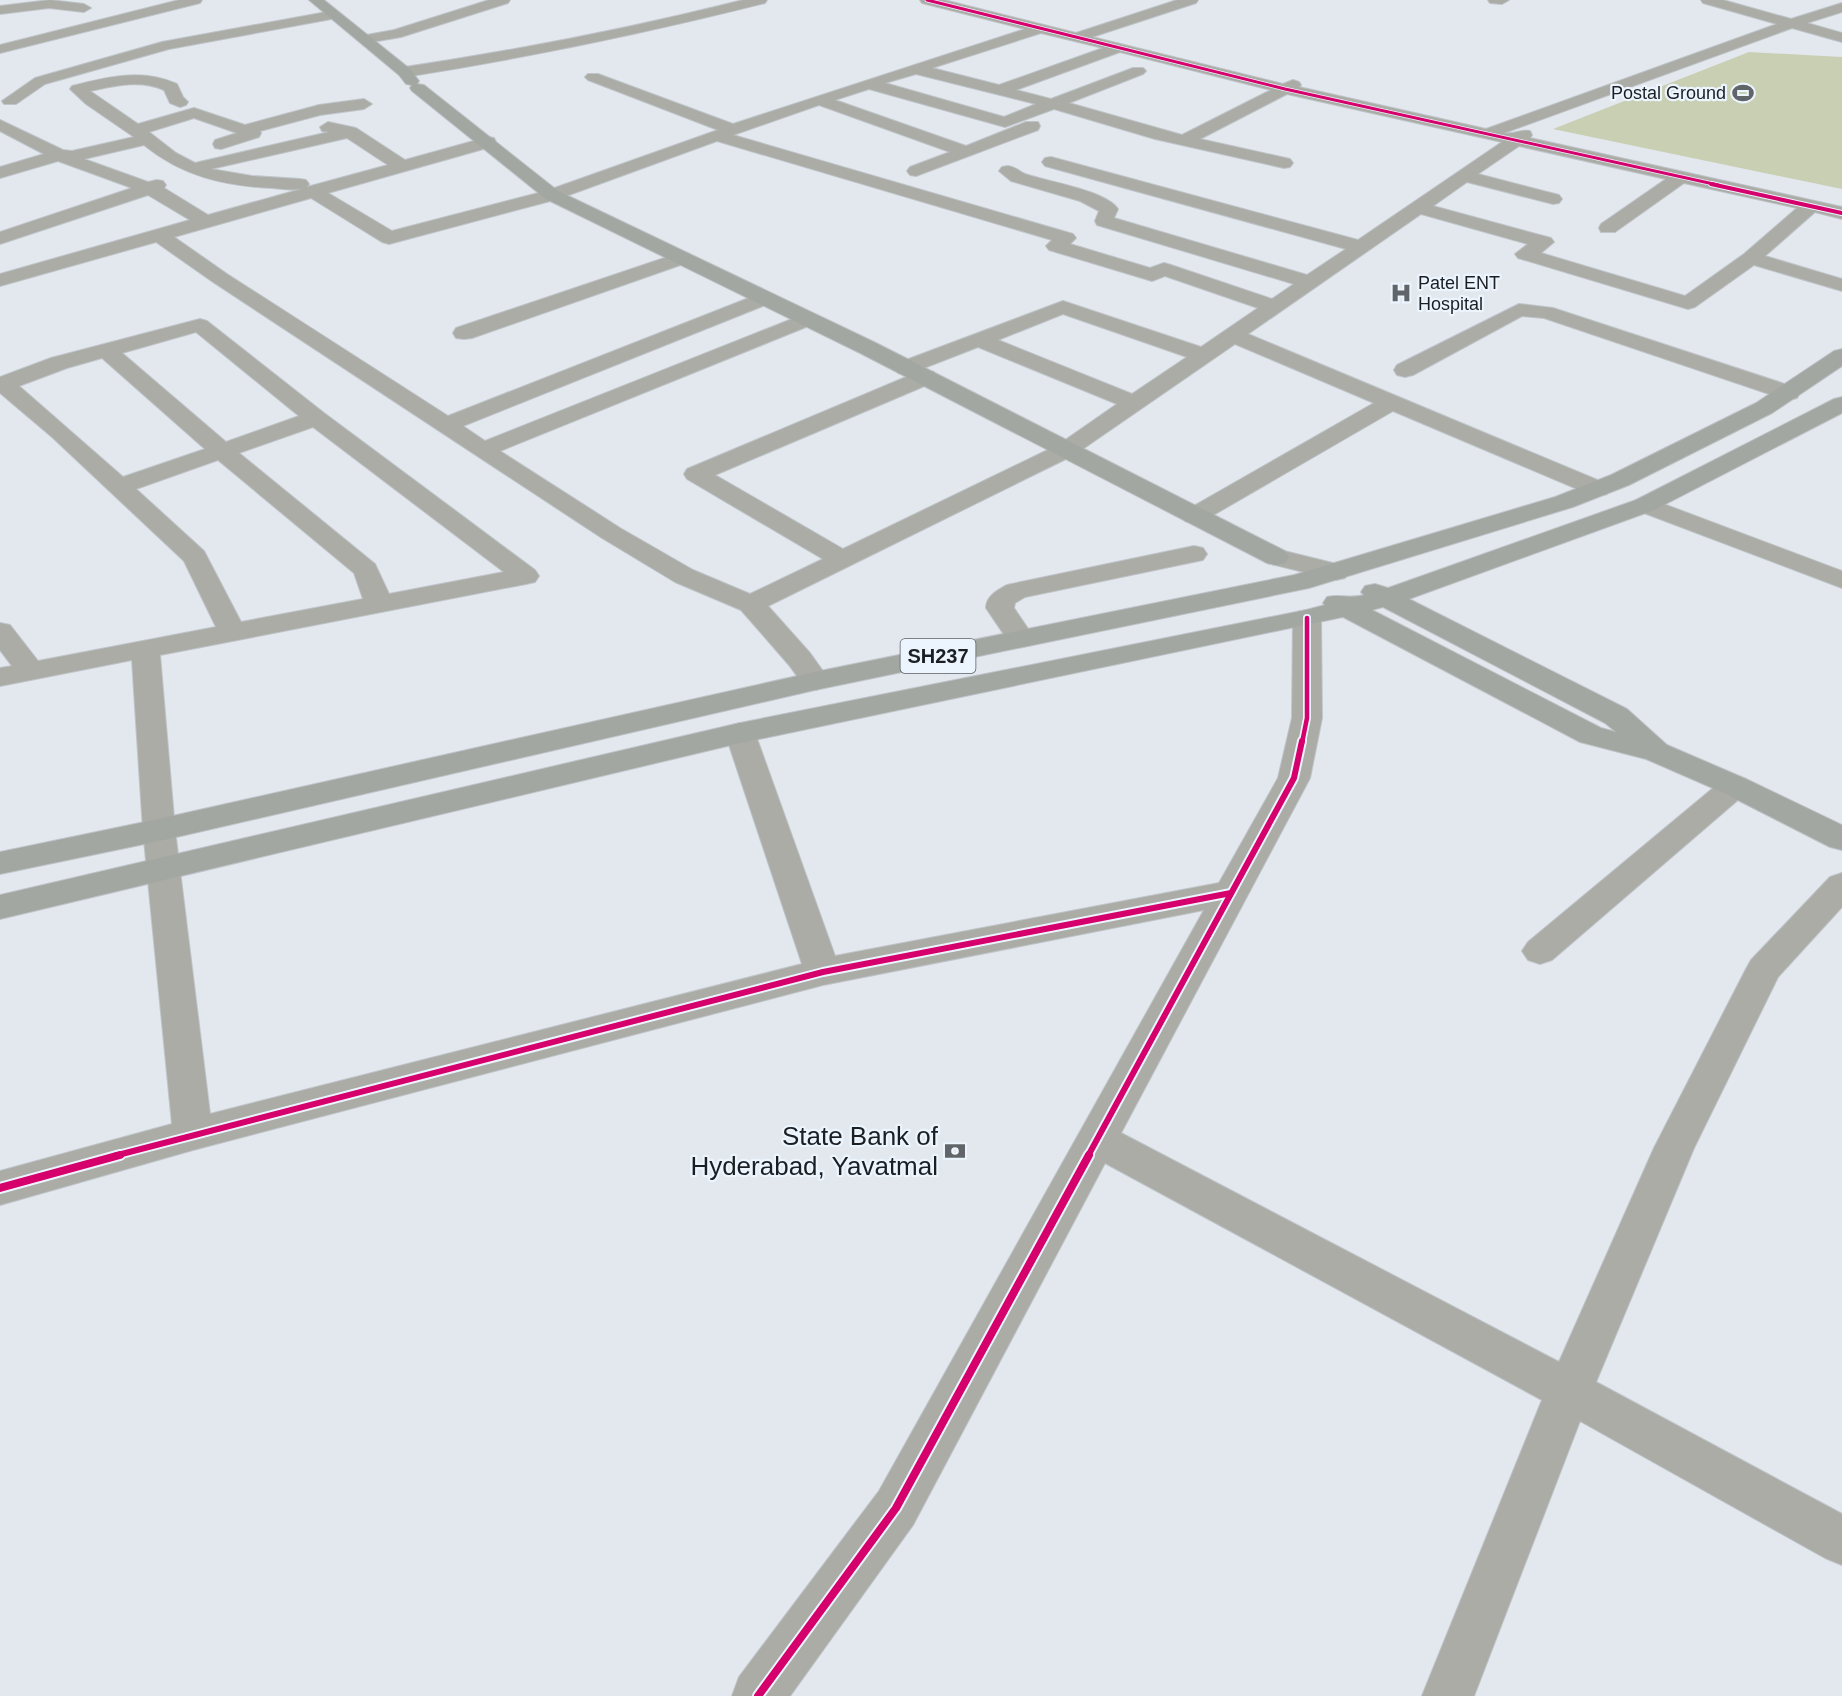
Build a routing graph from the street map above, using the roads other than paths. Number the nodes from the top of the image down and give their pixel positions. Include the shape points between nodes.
1 (195, 0) edge
2 (316, 0) edge
3 (503, 0) edge
4 (760, 0) edge
5 (927, 0) edge
6 (967, 0) edge
7 (1191, 0) edge
8 (1495, 0) edge
9 (1502, 0) edge
10 (1708, 0) edge
11 (1735, 0) edge
12 (1842, 7) edge
13 (1768, 9) junction
14 (0, 10) edge
15 (332, 15) junction
16 (46, 19) dead end
17 (1797, 21) junction
18 (1057, 23) junction
19 (1742, 24) dead end
20 (1039, 29) junction
21 (1842, 30) edge
22 (1092, 31) junction
23 (1074, 38) junction
24 (1842, 38) edge
25 (366, 39) junction
26 (1118, 48) junction
27 (0, 49) edge
28 (102, 63) junction
29 (916, 69) junction
30 (1138, 70) dead end
31 (593, 77) dead end
32 (411, 80) junction
33 (129, 81) junction
34 (870, 84) junction
35 (1292, 85) junction
36 (78, 89) junction
37 (998, 91) junction
38 (820, 100) junction
39 (5, 102) edge
40 (180, 102) dead end
41 (364, 104) dead end
42 (1051, 104) junction
43 (1075, 110) junction
44 (296, 116) junction
45 (1464, 116) junction
46 (0, 125) edge
47 (1442, 125) junction
48 (244, 130) junction
49 (350, 132) junction
50 (726, 133) junction
51 (142, 135) junction
52 (1513, 135) junction
53 (1186, 140) junction
54 (488, 142) junction
55 (221, 144) dead end
56 (965, 151) junction
57 (59, 155) junction
58 (1051, 162) dead end
59 (1284, 163) dead end
60 (402, 166) junction
61 (197, 170) junction
62 (916, 171) dead end
63 (1008, 171) dead end
64 (0, 173) edge
65 (1464, 176) junction
66 (1680, 178) junction
67 (321, 188) junction
68 (146, 189) junction
69 (552, 195) junction
70 (1553, 199) dead end
71 (1842, 203) edge
72 (1811, 206) junction
73 (1418, 208) junction
74 (1842, 213) edge
75 (205, 222) junction
76 (1608, 228) dead end
77 (159, 235) junction
78 (0, 238) edge
79 (1361, 247) junction
80 (682, 258) junction
81 (1751, 258) junction
82 (0, 280) edge
83 (1309, 282) junction
84 (1842, 285) edge
85 (765, 298) junction
86 (1274, 307) junction
87 (808, 319) junction
88 (464, 333) dead end
89 (1232, 335) junction
90 (979, 340) junction
91 (106, 350) junction
92 (1203, 355) junction
93 (1842, 356) edge
94 (1405, 370) dead end
95 (916, 373) junction
96 (2, 385) edge
97 (1789, 393) junction
98 (1393, 402) junction
99 (1134, 403) junction
100 (1842, 404) edge
101 (316, 418) junction
102 (446, 425) junction
103 (483, 450) junction
104 (1066, 450) junction
105 (222, 451) junction
106 (119, 487) junction
107 (1598, 489) junction
108 (1645, 506) junction
109 (1194, 516) junction
110 (1194, 554) dead end
111 (1276, 557) junction
112 (842, 559) junction
113 (1336, 572) junction
114 (1842, 580) edge
115 (1386, 598) junction
116 (1303, 600) junction
117 (379, 604) junction
118 (751, 604) junction
119 (1346, 608) junction
120 (0, 632) edge
121 (232, 632) junction
122 (1021, 639) junction
123 (145, 648) junction
124 (31, 671) junction
125 (0, 677) edge
126 (815, 681) junction
127 (740, 733) junction
128 (1657, 752) junction
129 (1735, 786) junction
130 (159, 830) junction
131 (1842, 839) edge
132 (0, 863) edge
133 (162, 868) junction
134 (1842, 885) edge
135 (1231, 893) junction
136 (0, 907) edge
137 (1540, 951) dead end
138 (823, 972) junction
139 (193, 1134) junction
140 (1097, 1139) junction
141 (0, 1188) edge
142 (1569, 1391) junction
143 (1842, 1541) edge
144 (759, 1696) edge
145 (1448, 1696) edge

1 - 27 street
2 - 15 main road
3 - 25 street via 396,34
4 - 32 street via 656,26 470,62
5 - 20 street
6 - 18 street
7 - 22 street
8 - 9 street
10 - 13 street
11 - 13 street
12 - 17 street
13 - 17 street
13 - 19 street
14 - 16 street via 49,4 93,6
15 - 25 main road
15 - 28 street via 167,45
17 - 21 street
17 - 24 street
17 - 52 street
18 - 20 street
18 - 22 street
20 - 23 street
20 - 29 street
22 - 23 street
22 - 35 street
23 - 26 street
25 - 32 main road
26 - 35 street
26 - 37 street
28 - 33 street via 121,72
28 - 39 street via 40,81
29 - 34 street
29 - 37 street
30 - 42 street
31 - 50 street
32 - 54 main road
33 - 36 street
33 - 40 street via 163,82
34 - 38 street
34 - 42 street via 1005,122
35 - 45 street
35 - 47 street
35 - 53 street
36 - 39 street
36 - 51 street
37 - 42 street
38 - 50 street
38 - 56 street
41 - 44 street
42 - 43 street
43 - 53 street
43 - 56 street
44 - 48 street
44 - 49 street
45 - 47 street
45 - 52 street
46 - 57 street
47 - 52 street via 1483,135
48 - 51 street via 194,113
48 - 55 street via 253,133
49 - 60 street
49 - 61 street via 298,146 243,154
50 - 69 street
50 - 86 street via 1066,238 1056,246 1152,275 1164,269
51 - 57 street via 72,156
51 - 61 street via 177,161
52 - 65 street
52 - 66 street
52 - 71 street
53 - 59 street
54 - 60 street
54 - 69 main road
56 - 62 street
57 - 64 street
57 - 68 street
58 - 79 street
60 - 67 street
61 - 67 street via 252,183
61 - 68 street
63 - 83 street via 1086,197 1109,209 1104,220
65 - 70 street
65 - 73 street
66 - 72 street
66 - 76 street
67 - 69 street via 389,238
67 - 75 street
68 - 75 street via 162,194
68 - 78 street
69 - 80 main road
72 - 74 street
72 - 81 street
73 - 79 street
73 - 81 street via 1544,242 1526,255 1688,303
75 - 77 street
77 - 82 street
77 - 102 street
79 - 83 street
80 - 85 main road
80 - 88 street
81 - 84 street
83 - 86 street
85 - 87 main road
85 - 102 street
86 - 89 street
87 - 95 main road
87 - 103 street
89 - 92 street
89 - 98 street
90 - 92 street via 1063,307
90 - 95 street
90 - 99 street
91 - 96 street
91 - 101 street via 200,325
91 - 105 street
92 - 99 street
93 - 97 main road, SH237
94 - 97 street via 1527,309
95 - 104 main road
95 - 112 street via 696,474
96 - 106 street
97 - 107 main road, SH237
98 - 107 street
98 - 109 street
99 - 104 street
100 - 108 main road, SH237
101 - 105 street
101 - 117 street via 526,576
102 - 103 street
103 - 118 street via 684,576
104 - 109 main road
104 - 112 street
105 - 106 street
105 - 117 street via 366,570
106 - 121 street via 195,557
107 - 113 main road, SH237
108 - 114 street
108 - 115 main road, SH237
109 - 111 main road
110 - 122 street via 1017,591 1005,597 1000,608
111 - 113 street
111 - 116 street
112 - 118 street
113 - 115 main road
113 - 116 main road, SH237
115 - 119 main road, SH237
115 - 128 main road via 1616,716
116 - 119 main road, SH237
116 - 122 main road, SH237
116 - 127 main road, SH237
116 - 135 street via 1307,717 1294,778
117 - 121 street
118 - 126 street
119 - 128 main road via 1591,735
120 - 124 street
121 - 123 street
122 - 126 main road, SH237
123 - 124 street
123 - 130 street
124 - 125 street
126 - 130 main road, SH237
127 - 133 main road, SH237
127 - 138 street
128 - 129 main road
129 - 131 main road
129 - 137 street
130 - 132 main road, SH237
130 - 133 street
133 - 136 main road, SH237
133 - 139 street
134 - 142 street via 1764,969 1674,1148
135 - 138 street
135 - 140 street
138 - 139 street
139 - 141 street
140 - 142 street
140 - 144 street via 896,1508
142 - 143 street
142 - 145 street

